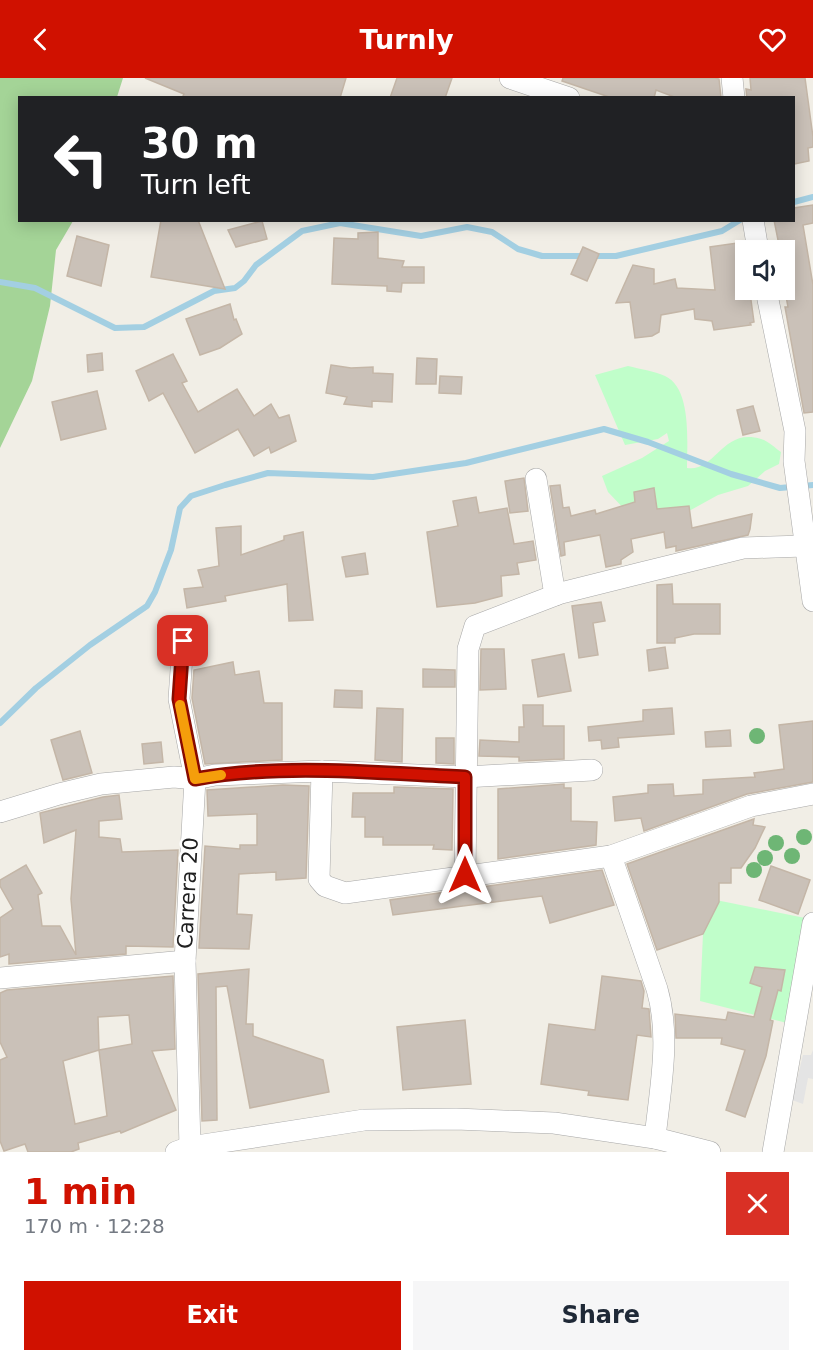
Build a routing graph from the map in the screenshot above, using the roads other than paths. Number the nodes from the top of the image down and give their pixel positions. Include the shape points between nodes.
1 (510, 78) edge
2 (732, 78) edge
3 (563, 96) edge
4 (734, 96) edge
5 (753, 222) edge
6 (756, 240) edge
7 (768, 300) edge
8 (536, 479) dead end
9 (803, 540) junction
10 (555, 595) junction
11 (813, 601) edge
12 (183, 641) dead end
13 (592, 770) dead end
14 (322, 771) junction
15 (465, 777) junction
16 (195, 779) junction
17 (813, 794) edge
18 (0, 812) edge
19 (610, 856) junction
20 (465, 875) junction
21 (813, 923) edge
22 (185, 961) junction
23 (0, 978) edge
24 (655, 1138) junction
25 (183, 1149) edge
26 (710, 1152) edge
27 (773, 1152) edge

1 - 3 street
2 - 4 street
5 - 6 street
7 - 9 street via 795,431 794,461
8 - 10 street
9 - 10 street via 743,548
9 - 11 street
10 - 15 street via 475,626 468,649
12 - 16 street, Carrera 20 via 179,699
13 - 15 street
14 - 15 street
14 - 16 street
14 - 20 street via 320,879 325,886 345,893
15 - 20 street
16 - 18 street via 174,777 101,784
16 - 22 street, Carrera 20
17 - 19 street via 751,806
19 - 20 street
19 - 24 street via 662,1009 664,1054
21 - 27 street
22 - 23 street
22 - 25 street, Carrera 20
24 - 25 street via 554,1124 364,1120
24 - 26 street

